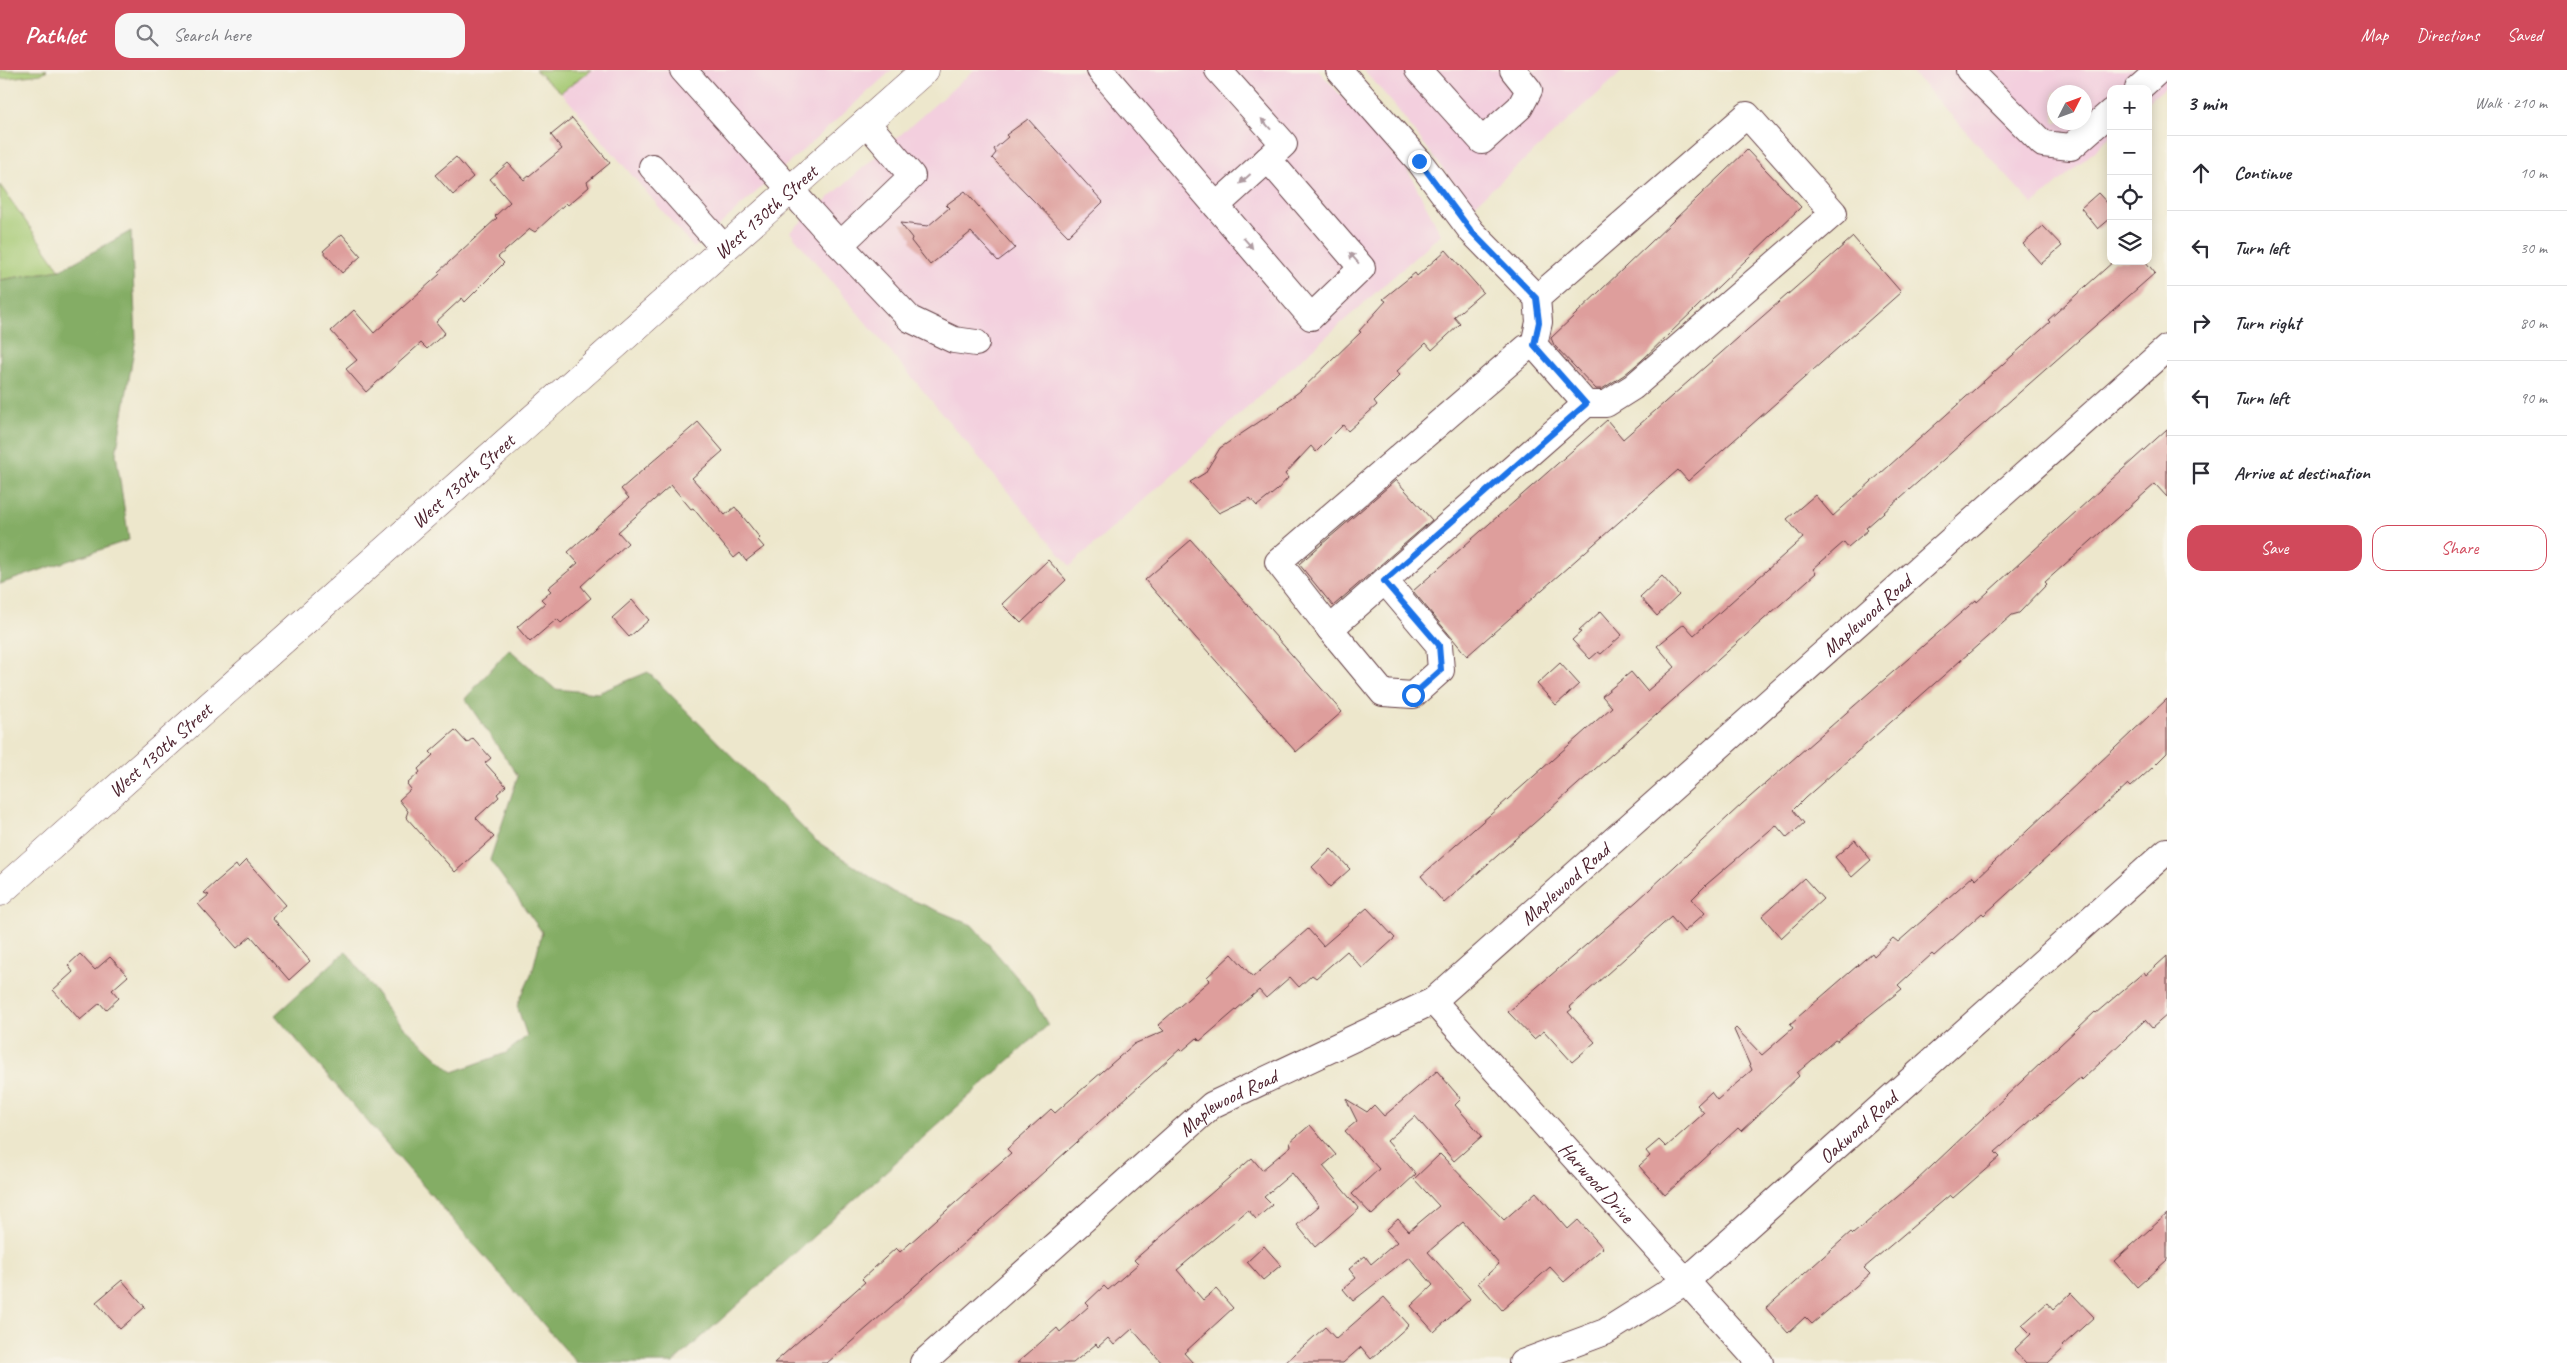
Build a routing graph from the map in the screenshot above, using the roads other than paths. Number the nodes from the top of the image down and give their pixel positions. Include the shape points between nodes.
1 (683, 70) edge
2 (925, 70) edge
3 (1100, 70) edge
4 (1218, 70) edge
5 (1339, 70) edge
6 (1418, 70) edge
7 (1513, 70) edge
8 (1969, 70) edge
9 (2159, 70) edge
10 (2142, 85) edge
11 (2107, 115) edge
12 (866, 122) junction
13 (1268, 159) junction
14 (652, 167) dead end
15 (789, 189) junction
16 (1216, 206) junction
17 (840, 245) junction
18 (724, 248) junction
19 (1536, 298) junction
20 (976, 344) dead end
21 (1534, 345) junction
22 (2167, 348) edge
23 (1586, 404) junction
24 (1384, 581) junction
25 (1330, 629) junction
26 (2167, 851) edge
27 (0, 892) edge
28 (1433, 1001) junction
29 (1686, 1281) junction
30 (923, 1363) edge
31 (1522, 1363) edge
32 (1760, 1363) edge

1 - 15 street
2 - 12 main road, West 130th Street
3 - 16 street
13 -> 4 street via 1284,144
5 - 19 street via 1419,161 1472,232
6 - 7 street via 1482,141 1520,107 1529,90
8 - 11 street via 2043,144 2070,147
9 - 10 street
12 - 15 main road, West 130th Street
12 - 17 street via 912,176
13 -> 16 street
16 -> 13 street via 1311,316 1362,268
14 - 18 street
15 - 17 street
15 - 18 main road, West 130th Street
17 - 20 street via 910,319 954,340
18 - 27 main road, West 130th Street
19 - 21 street via 1539,322
19 - 23 street via 1748,116 1834,213 1634,387 1606,404
21 - 23 street
21 - 25 street via 1526,348 1278,562
22 - 28 street, Maplewood Road
23 - 24 street
24 - 25 street
24 - 25 street via 1439,645 1441,670 1413,695 1383,694
26 - 29 street, Oakwood Road
28 - 29 street, Harwood Drive
28 - 30 street, Maplewood Road via 1212,1105
29 - 31 street, Oakwood Road via 1605,1332
29 - 32 street, Harwood Drive

